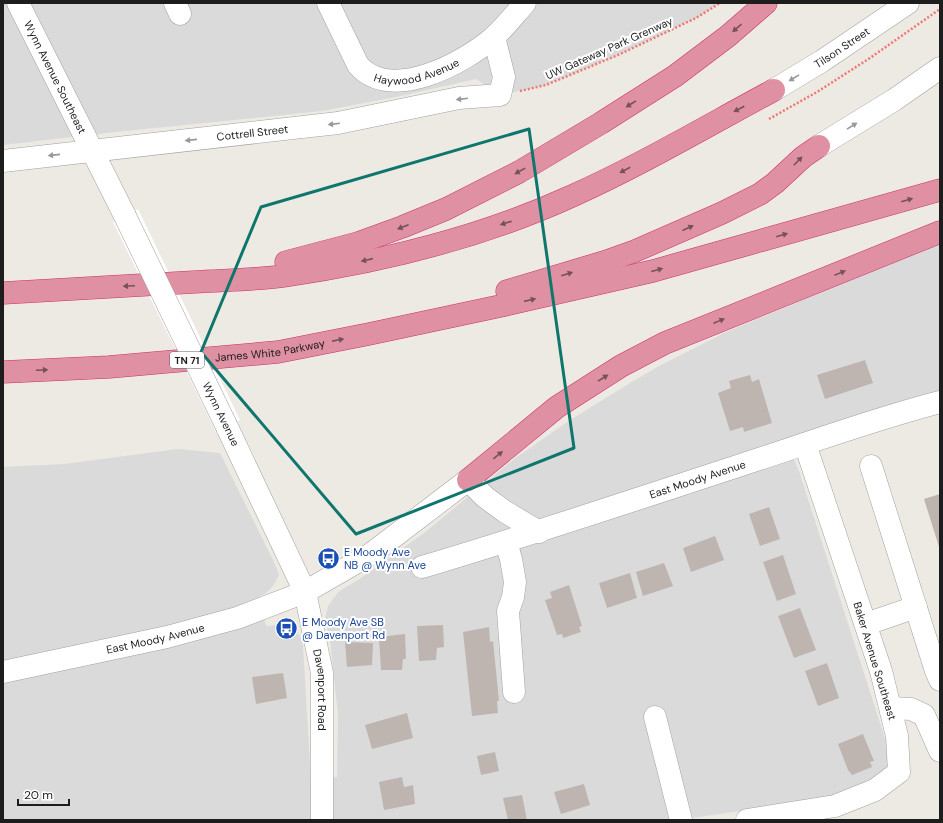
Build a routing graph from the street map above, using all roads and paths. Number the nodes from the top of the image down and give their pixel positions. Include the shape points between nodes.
1 (18, 3) edge
2 (328, 3) edge
3 (525, 3) edge
4 (720, 3) edge
5 (766, 3) edge
6 (908, 3) edge
7 (940, 9) edge
8 (494, 37) junction
9 (940, 68) edge
10 (774, 90) joint
11 (500, 95) junction
12 (769, 119) dead end
13 (818, 146) joint
14 (93, 151) junction
15 (3, 161) edge
16 (940, 190) edge
17 (940, 232) edge
18 (182, 282) junction
19 (3, 293) edge
20 (369, 334) junction
21 (3, 372) edge
22 (940, 402) edge
23 (805, 444) junction
24 (871, 466) dead end
25 (468, 480) junction
26 (539, 532) junction
27 (506, 542) junction
28 (422, 567) dead end
29 (305, 592) junction
30 (916, 607) junction
31 (866, 624) junction
32 (3, 672) edge
33 (940, 680) edge
34 (514, 692) dead end
35 (891, 708) junction
36 (655, 717) dead end
37 (940, 751) edge
38 (322, 820) edge
39 (681, 820) edge
40 (747, 820) edge

1 - 14 street, Wynn Avenue Southeast
2 - 8 street, Haywood Avenue via 358,65 372,77 384,80 417,77 439,71 456,63
3 - 8 street, Haywood Avenue
4 - 11 path, UW Gateway Park Grenway via 696,18 618,55 546,85
5 -> 18 highway via 728,36 640,99 519,172 446,209 358,243 293,261
6 -> 10 street, Tilson Street
7 - 12 path via 870,58
8 - 11 street via 504,76
13 -> 9 street via 894,100
10 -> 18 highway via 572,196 472,234 347,265 281,276
11 -> 14 street, Cottrell Street via 460,98 338,123
20 -> 13 highway via 635,251 760,194
14 -> 15 street, Cottrell Street
14 - 29 street, Wynn Avenue, bridge
20 -> 16 highway via 653,271
25 -> 17 highway via 557,407 621,366 659,346
18 -> 19 highway
21 -> 20 highway, James White Parkway / TN 71 via 109,367 278,352
22 - 23 street, East Moody Avenue
23 - 26 street, East Moody Avenue
23 - 31 street, Baker Avenue Southeast
24 - 30 street
25 - 26 street via 504,511
25 - 29 street via 371,554
26 - 27 street, East Moody Avenue
27 - 28 street, East Moody Avenue
27 - 34 street via 515,582 508,611
29 - 32 street, East Moody Avenue via 236,618 167,637
29 - 38 street, Davenport Road via 322,673
30 - 31 street
30 - 33 street
31 - 35 street, Baker Avenue Southeast
35 - 37 street via 911,710 924,716
35 - 40 street, Baker Avenue Southeast via 897,736 899,772 875,790 835,806
36 - 39 street

